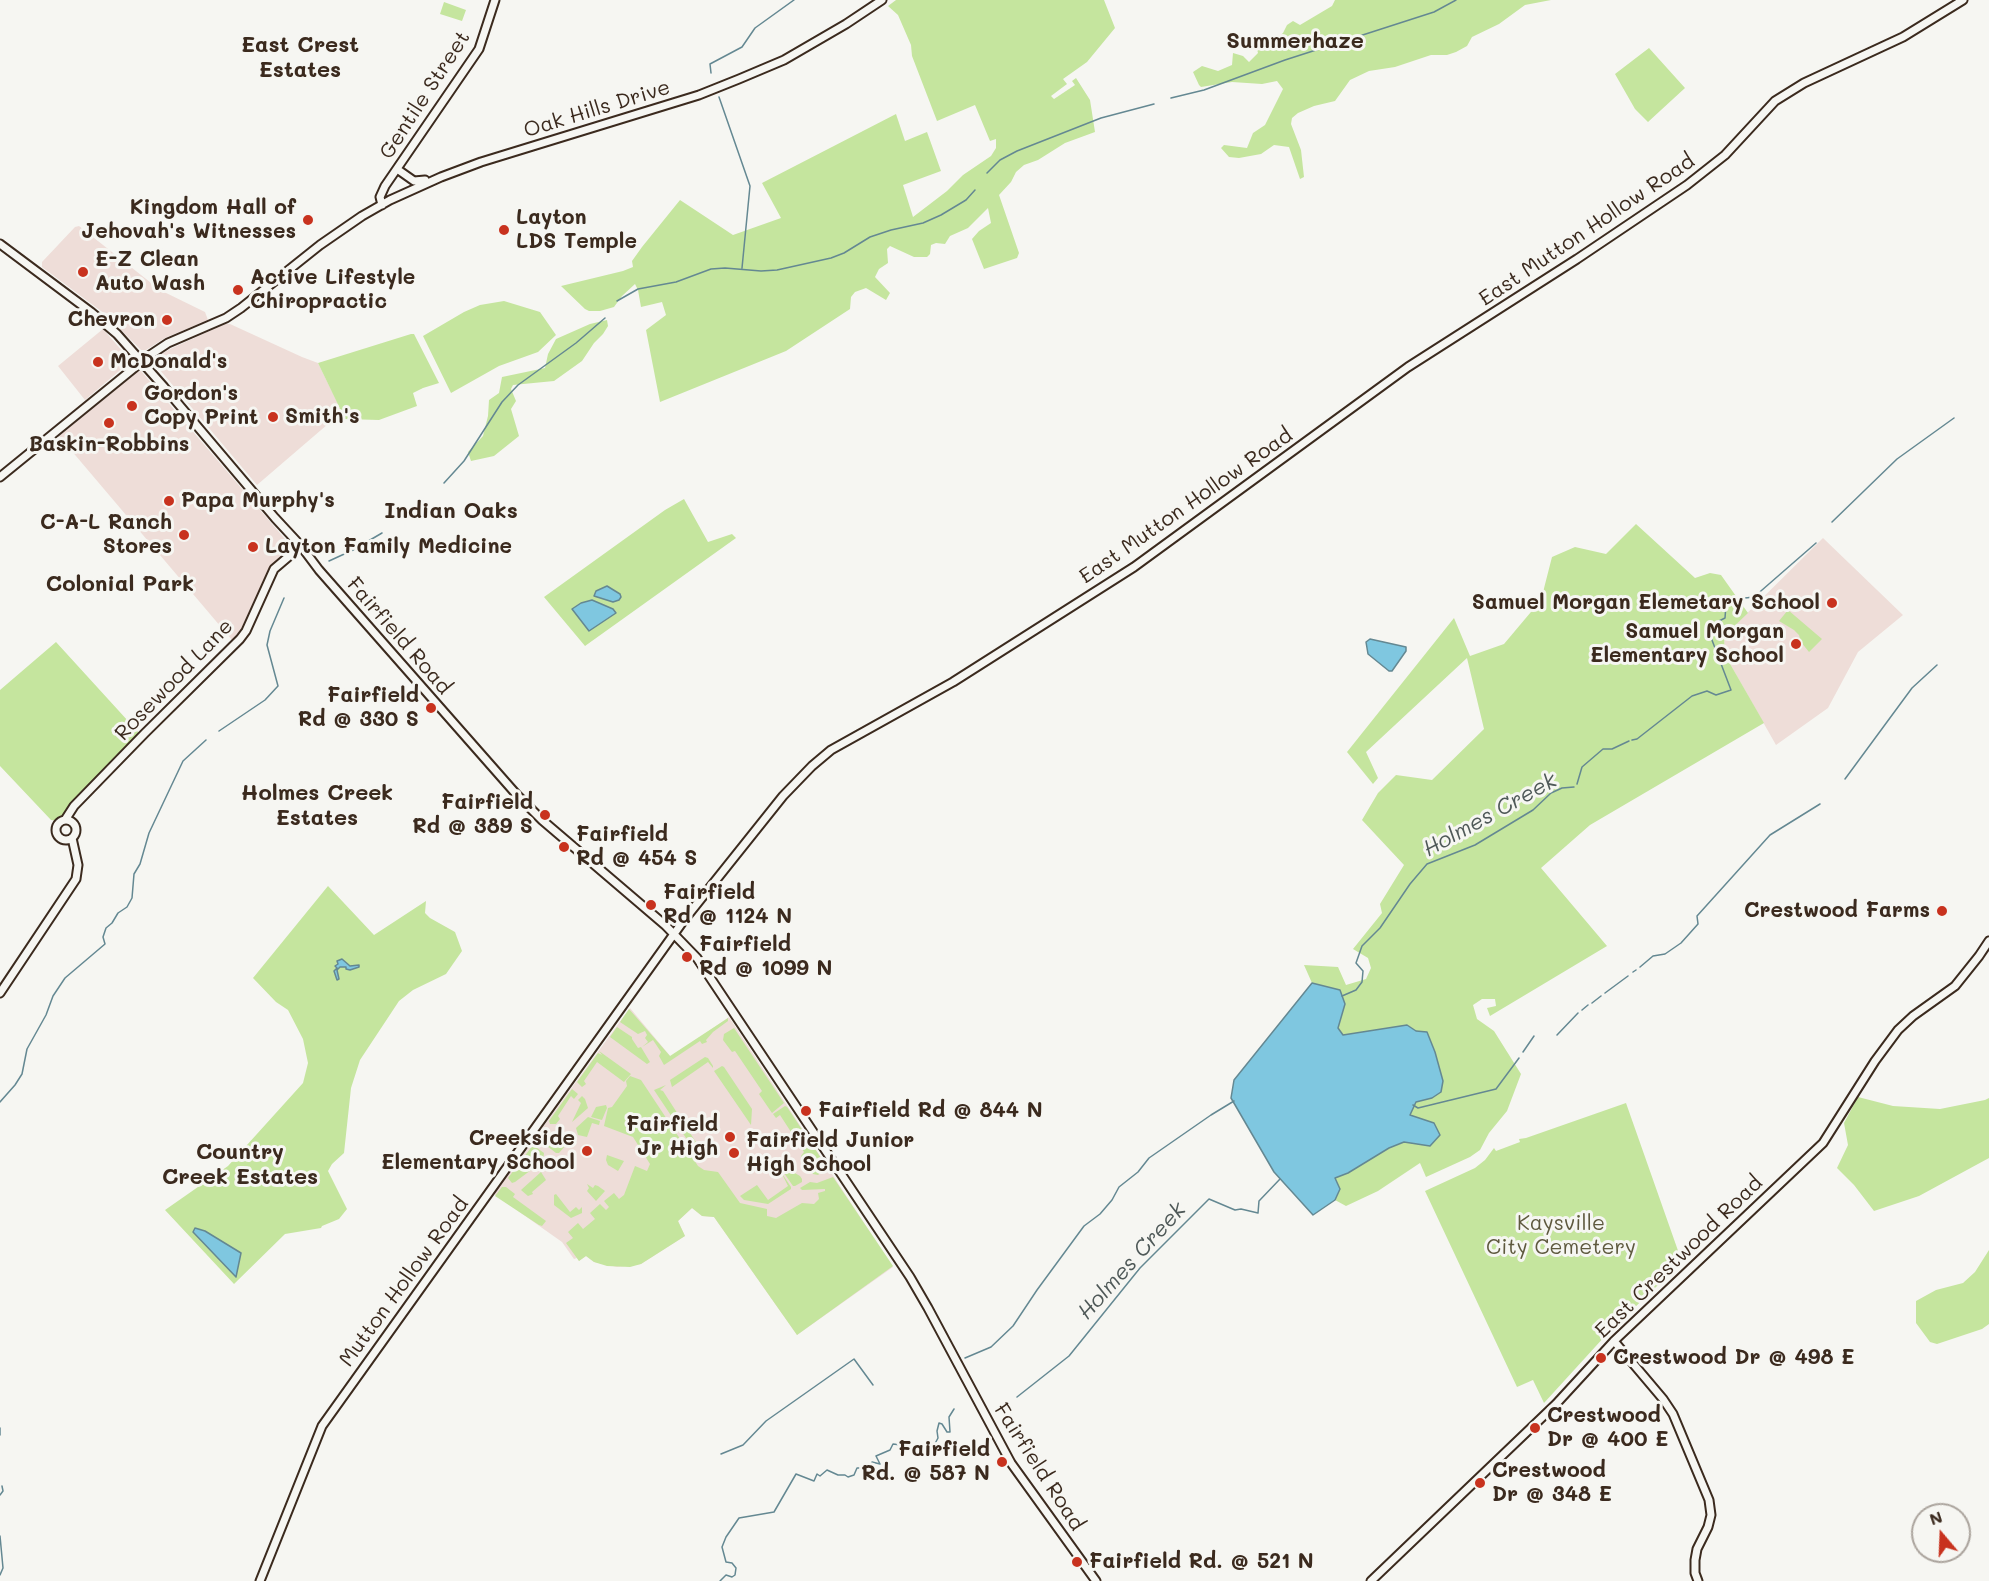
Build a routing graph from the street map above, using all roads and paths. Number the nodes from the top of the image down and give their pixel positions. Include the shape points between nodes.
1 (495, 0) edge
2 (882, 0) edge
3 (1963, 0) edge
4 (397, 169) junction
5 (457, 171) junction
6 (382, 205) junction
7 (0, 244) edge
8 (141, 361) junction
9 (0, 477) edge
10 (301, 546) junction
11 (79, 801) junction
12 (65, 820) junction
13 (74, 824) junction
14 (70, 839) junction
15 (674, 934) junction
16 (1989, 941) edge
17 (0, 993) edge
18 (1614, 1341) junction
19 (260, 1581) edge
20 (1096, 1581) edge
21 (1371, 1581) edge
22 (1698, 1581) edge

1 - 4 street, Gentile Street via 479,49
2 - 5 street, Oak Hills Drive via 784,60 739,79
3 - 15 street, East Mutton Hollow Road via 1903,37 1804,83 1775,101 1725,155 1694,181 1408,367 1134,567 953,682 831,750 783,796
4 - 5 street via 419,182
4 - 6 street, Gentile Street via 381,192
5 - 6 street, Oak Hills Drive
6 - 8 street, Oak Hills Drive via 320,245 241,308 168,343
7 - 8 street, Fairfield Road via 95,314
8 - 9 street
8 - 10 street, Fairfield Road
10 - 11 street, Rosewood Lane via 274,569 240,639
10 - 15 street, Fairfield Road via 517,795
11 - 12 street, Rosewood Lane
11 - 13 street
12 - 13 street
12 - 14 street via 55,830 58,837
13 - 14 street via 76,831
14 - 17 street via 77,853 76,879
15 - 19 street, Mutton Hollow Road via 322,1426
15 - 20 street, Fairfield Road via 706,971 890,1246 1011,1463
16 - 18 street, East Crestwood Road via 1955,986 1898,1030 1823,1143
18 - 21 street, East Crestwood Road via 1556,1404
18 - 22 street via 1673,1414 1709,1500 1711,1515 1695,1560

